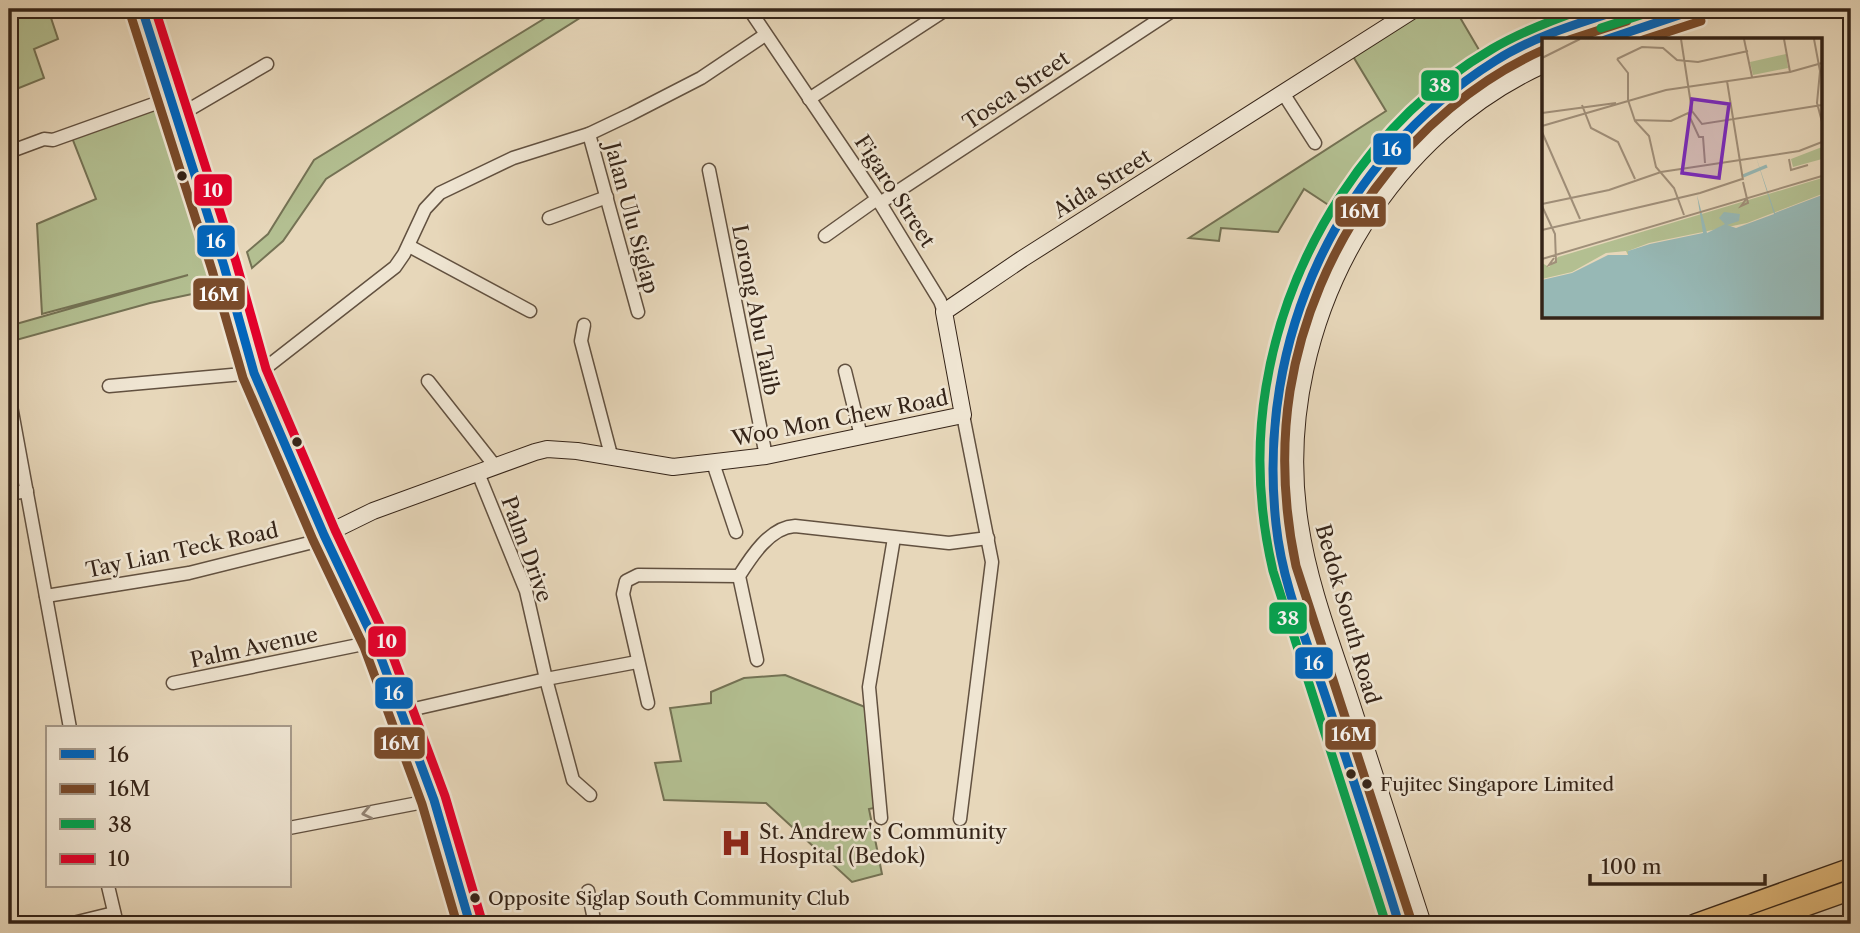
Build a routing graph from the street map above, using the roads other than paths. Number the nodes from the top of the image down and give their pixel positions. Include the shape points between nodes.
1 (142, 9) edge
2 (152, 9) edge
3 (749, 9) edge
4 (947, 9) edge
5 (1175, 9) edge
6 (1415, 9) edge
7 (1623, 9) edge
8 (1697, 9) edge
9 (1158, 13) edge
10 (765, 35) junction
11 (1542, 38) edge
12 (1543, 38) edge
13 (1611, 38) edge
14 (267, 64) dead end
15 (1542, 66) edge
16 (1283, 93) junction
17 (173, 95) junction
18 (809, 99) junction
19 (181, 113) junction
20 (589, 134) junction
21 (1315, 143) dead end
22 (9, 152) edge
23 (709, 170) dead end
24 (607, 197) junction
25 (878, 201) junction
26 (549, 218) dead end
27 (825, 236) dead end
28 (409, 246) junction
29 (530, 311) dead end
30 (638, 312) dead end
31 (944, 312) junction
32 (584, 325) dead end
33 (259, 371) junction
34 (845, 371) dead end
35 (428, 382) dead end
36 (109, 386) dead end
37 (9, 395) edge
38 (963, 415) junction
39 (861, 436) junction
40 (611, 455) junction
41 (766, 456) junction
42 (713, 463) junction
43 (495, 466) junction
44 (478, 473) junction
45 (27, 491) junction
46 (9, 494) edge
47 (736, 532) dead end
48 (328, 533) junction
49 (894, 538) junction
50 (988, 538) junction
51 (739, 576) junction
52 (46, 596) junction
53 (379, 641) junction
54 (757, 660) dead end
55 (637, 662) junction
56 (546, 679) junction
57 (173, 683) dead end
58 (648, 703) dead end
59 (406, 711) junction
60 (70, 726) edge
61 (590, 795) dead end
62 (434, 800) junction
63 (881, 818) dead end
64 (960, 819) dead end
65 (290, 828) edge
66 (1851, 868) edge
67 (108, 888) edge
68 (1851, 890) edge
69 (588, 891) dead end
70 (116, 919) edge
71 (69, 924) edge
72 (470, 924) edge
73 (478, 924) edge
74 (595, 924) edge
75 (1399, 924) edge
76 (1423, 924) edge
77 (1695, 924) edge
78 (1755, 924) edge

1 - 17 main road
2 - 17 main road
3 - 10 street, Figaro Street
4 - 18 street
5 - 9 street, Tosca Street
6 - 16 main road, Aida Street
7 - 12 main road, Bedok South Road
8 - 13 main road
9 - 25 street, Tosca Street
10 - 18 street, Figaro Street
10 - 20 street, Jalan Ulu Siglap via 701,78
11 - 75 main road, Bedok South Road via 1458,86 1408,130 1358,189 1333,229 1302,298 1282,364 1272,463 1281,554
14 - 19 street
15 - 76 main road, Bedok South Road via 1498,89 1447,127 1404,169 1355,239 1324,307 1304,373 1296,435 1304,548
16 - 21 street
16 - 31 main road, Aida Street
17 - 19 main road
17 - 22 street
18 - 25 street, Figaro Street
19 - 33 main road
20 - 24 street, Jalan Ulu Siglap
20 - 28 street, Jalan Ulu Siglap via 513,158 440,193 425,209
23 - 41 street, Lorong Abu Talib
24 - 26 street
24 - 30 street, Jalan Ulu Siglap
25 - 27 street, Tosca Street
25 - 31 street, Figaro Street
28 - 29 street
28 - 33 street, Jalan Ulu Siglap via 391,270
31 - 38 main road, Figaro Street
32 - 40 street via 580,341
33 - 36 street
33 - 48 main road
34 - 39 street
35 - 43 street
37 - 45 street
38 - 39 main road, Woo Mon Chew Road
38 - 50 street, Woo Mon Chew Road
39 - 41 main road, Woo Mon Chew Road
40 - 42 main road, Woo Mon Chew Road via 673,467
40 - 43 main road, Woo Mon Chew Road via 547,449
41 - 42 main road, Woo Mon Chew Road
42 - 47 street
43 - 44 main road, Woo Mon Chew Road
44 - 48 main road, Woo Mon Chew Road via 373,511
44 - 56 street, Palm Drive via 526,591
45 - 46 street
45 - 52 street
48 - 52 street, Tay Lian Teck Road via 309,543 189,573
48 - 53 main road
49 - 50 street via 949,543
49 - 51 street via 789,526 774,533
49 - 63 street via 869,687
50 - 64 street, Woo Mon Chew Road via 992,562
51 - 54 street
51 - 55 street via 638,575 626,581 622,594
52 - 60 street
53 - 57 street, Palm Avenue
53 - 59 main road
55 - 56 street
55 - 58 street
56 - 59 street
56 - 61 street, Palm Drive via 573,780
59 - 62 main road
59 - 73 main road via 443,798
62 -> 65 street
62 - 72 main road
66 - 77 main road
67 - 70 street
68 - 78 main road
69 - 74 street
70 - 71 street

